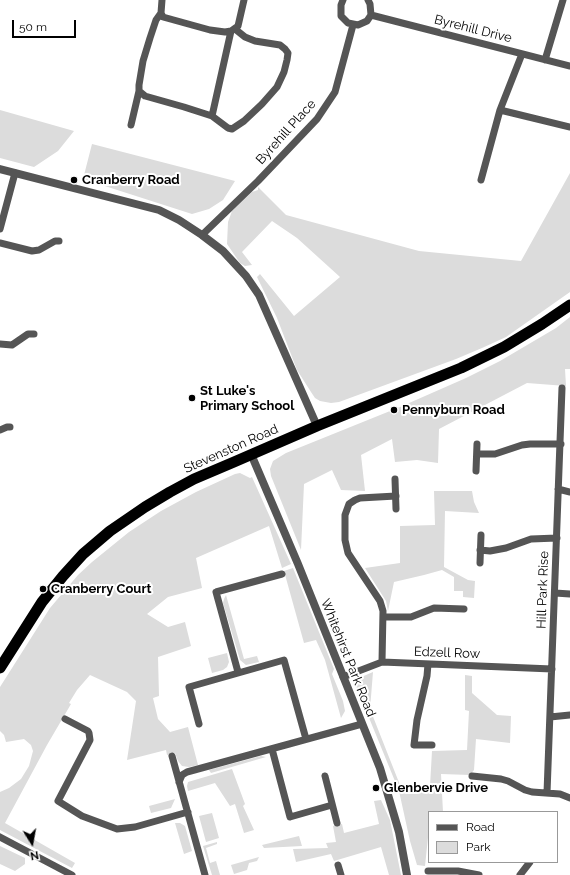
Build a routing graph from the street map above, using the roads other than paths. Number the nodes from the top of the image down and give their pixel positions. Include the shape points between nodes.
1 (162, 0) edge
2 (244, 0) edge
3 (343, 0) edge
4 (368, 0) edge
5 (563, 0) edge
6 (161, 13) junction
7 (370, 15) junction
8 (353, 25) junction
9 (233, 30) junction
10 (522, 54) junction
11 (545, 60) junction
12 (570, 66) edge
13 (139, 91) junction
14 (500, 110) junction
15 (212, 116) junction
16 (131, 124) dead end
17 (570, 127) edge
18 (0, 169) edge
19 (15, 173) junction
20 (481, 180) dead end
21 (2, 212) edge
22 (0, 228) edge
23 (202, 235) junction
24 (59, 241) dead end
25 (0, 243) edge
26 (570, 305) edge
27 (34, 334) dead end
28 (0, 344) edge
29 (562, 388) dead end
30 (562, 402) junction
31 (570, 402) edge
32 (317, 426) junction
33 (10, 427) dead end
34 (0, 430) edge
35 (477, 444) dead end
36 (561, 444) junction
37 (251, 454) junction
38 (477, 454) junction
39 (476, 471) dead end
40 (395, 479) dead end
41 (558, 489) junction
42 (570, 492) edge
43 (396, 496) junction
44 (396, 509) dead end
45 (481, 535) dead end
46 (557, 538) junction
47 (480, 550) junction
48 (480, 563) dead end
49 (282, 574) dead end
50 (555, 593) junction
51 (570, 594) edge
52 (464, 609) dead end
53 (384, 617) junction
54 (382, 662) junction
55 (428, 664) junction
56 (0, 668) edge
57 (552, 669) junction
58 (238, 672) junction
59 (343, 677) junction
60 (570, 715) edge
61 (550, 717) junction
62 (65, 719) dead end
63 (199, 724) dead end
64 (362, 724) junction
65 (306, 739) junction
66 (432, 746) dead end
67 (272, 749) junction
68 (172, 756) dead end
69 (325, 776) dead end
70 (472, 776) dead end
71 (179, 782) junction
72 (547, 793) junction
73 (570, 798) edge
74 (332, 805) junction
75 (188, 812) junction
76 (336, 823) dead end
77 (0, 838) edge
78 (529, 863) edge
79 (338, 865) dead end
80 (428, 871) dead end
81 (72, 875) edge
82 (205, 875) edge
83 (341, 875) edge
84 (407, 875) edge
85 (479, 875) edge
86 (520, 875) edge

1 - 6 street
2 - 9 street via 238,26
3 - 8 street via 340,5 341,16 348,24
4 - 7 street via 372,10
5 - 11 street
6 - 9 street via 163,17 210,30
6 - 13 street via 156,20 143,61
7 - 8 street via 363,24
7 - 10 street, Byrehill Drive
8 - 23 street, Byrehill Place via 335,92 317,119
9 - 15 street
9 - 15 street via 245,37 280,45 288,53 287,62 277,87 244,121 232,129
10 - 11 street, Byrehill Drive
10 - 14 street
11 - 12 street, Byrehill Drive
13 - 15 street via 145,96
13 - 16 street
14 - 17 street
14 - 20 street
18 - 19 street
19 - 21 street
19 - 23 street via 159,210
21 - 22 street
23 - 32 street via 223,251 256,289
24 - 25 street via 32,251
26 - 32 highway, Stevenston Road via 504,347 460,368
27 - 28 street via 28,334 12,344
29 - 30 street, Hill Park Rise
30 - 31 street
30 - 36 street, Hill Park Rise
32 - 37 highway, Stevenston Road
33 - 34 street
35 - 38 street
36 - 38 street via 530,444 495,454
36 - 41 street, Hill Park Rise
37 - 56 highway, Stevenston Road via 170,492 110,531 83,554 42,602
37 - 59 street, Whitehirst Park Road
38 - 39 street
40 - 43 street
41 - 42 street
41 - 46 street, Hill Park Rise
43 - 44 street
43 - 53 street via 360,498 349,504 345,515 348,553 380,601
45 - 47 street
46 - 47 street via 531,539 506,548
46 - 50 street, Hill Park Rise
47 - 48 street
49 - 58 street via 216,592
50 - 51 street
50 - 57 street, Hill Park Rise
52 - 53 street via 434,608 411,617
53 - 54 street
54 - 55 street, Edzell Row
54 - 59 street, Edzell Row
55 - 57 street, Edzell Row
55 - 66 street via 414,745
57 - 61 street, Hill Park Rise
58 - 63 street via 189,687
58 - 65 street via 284,660
59 - 64 street, Whitehirst Park Road
60 - 61 street
61 - 72 street, Hill Park Rise
62 - 75 street via 88,731 90,740 58,801 82,816 117,829 136,827
64 - 65 street
64 - 84 street, Whitehirst Park Road via 391,802
65 - 67 street
67 - 71 street via 187,772 182,775
67 - 74 street via 290,817
68 - 71 street
69 - 74 street
70 - 72 street via 501,779 525,790
71 - 75 street
72 - 73 street
74 - 76 street
75 - 82 street
77 - 81 street
78 - 86 street
79 - 83 street
80 - 85 street via 458,871

